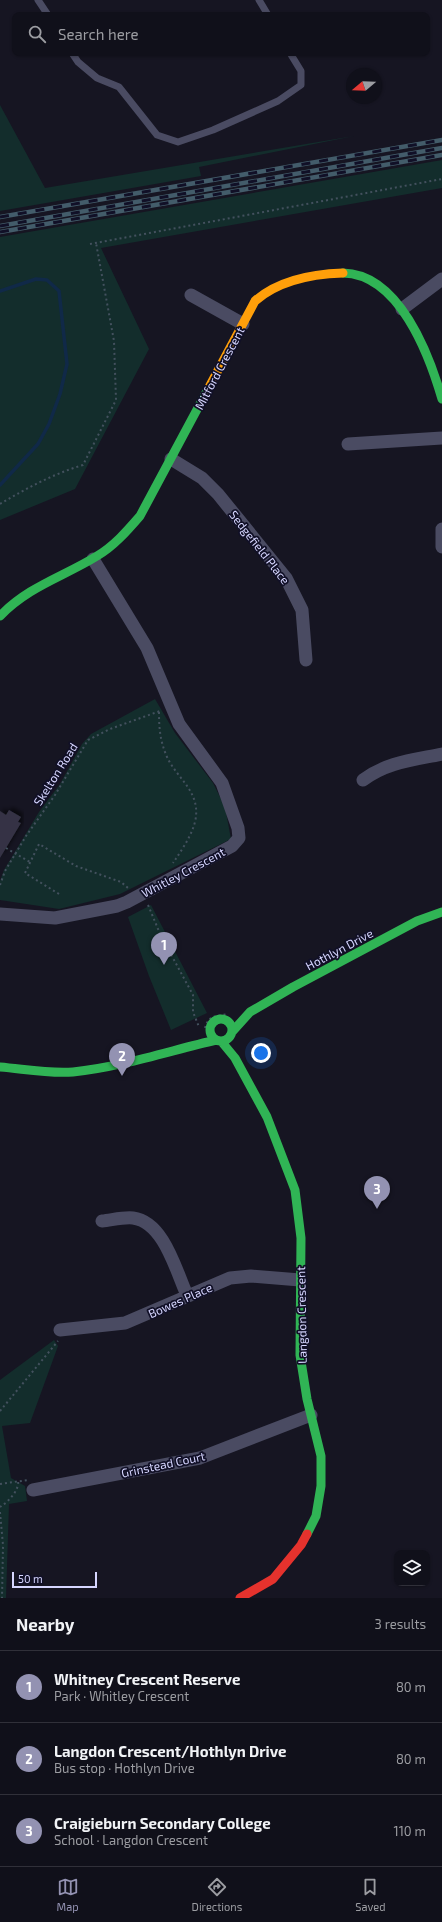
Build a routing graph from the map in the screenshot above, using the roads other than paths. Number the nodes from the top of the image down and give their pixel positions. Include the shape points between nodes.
1 (38, 0) edge
2 (259, 0) edge
3 (46, 12) edge
4 (266, 12) edge
5 (74, 56) edge
6 (292, 56) edge
7 (442, 279) edge
8 (191, 295) dead end
9 (402, 308) junction
10 (243, 324) junction
11 (442, 399) edge
12 (442, 438) edge
13 (348, 444) dead end
14 (171, 459) junction
15 (442, 529) edge
16 (442, 547) edge
17 (93, 559) junction
18 (0, 616) edge
19 (306, 660) dead end
20 (442, 754) edge
21 (363, 780) dead end
22 (442, 912) edge
23 (0, 914) edge
24 (250, 1012) junction
25 (224, 1020) junction
26 (210, 1028) junction
27 (225, 1037) junction
28 (176, 1049) junction
29 (236, 1058) joint
30 (0, 1067) edge
31 (102, 1221) dead end
32 (300, 1280) junction
33 (187, 1296) junction
34 (60, 1330) road end
35 (311, 1415) junction
36 (33, 1490) road end
37 (240, 1598) edge

1 - 3 lane
2 - 4 lane
5 - 6 lane via 97,78 119,87 157,135 178,142 213,130 278,101 301,85 301,71
7 - 9 street
8 - 10 street
9 - 10 street, Mitford Crescent via 378,284 364,276 346,272 281,283 266,291 255,302
9 - 11 street, Mitford Crescent via 425,353
10 - 14 street, Mitford Crescent
12 - 13 street
14 - 17 street, Mitford Crescent via 140,516 125,533
14 - 19 street, Sedgefield Place via 202,478 218,494 286,578 302,610
15 - 16 street
17 - 18 street, Mitford Crescent via 49,579 19,597
17 - 23 street, Whitley Crescent via 147,648 179,724 222,783 239,838 232,846 117,906 62,917
20 - 21 street via 389,765 376,770
22 - 24 street, Hothlyn Drive via 417,921
24 - 25 street, Hothlyn Drive
24 - 27 street, Hothlyn Drive
25 - 26 street via 215,1021
25 - 27 street via 231,1026
26 - 27 street via 211,1035
26 - 28 street
27 - 28 street
27 - 29 street, Langdon Crescent
28 - 30 street via 129,1063 71,1072
29 - 32 street, Langdon Crescent via 267,1117 295,1190 301,1238
31 - 33 street via 131,1218 151,1225 162,1240
32 - 33 street, Bowes Place via 251,1276 230,1278
32 - 35 street, Langdon Crescent via 300,1355
33 - 34 street, Bowes Place via 125,1323
35 - 36 street, Grinstead Court via 200,1458
35 - 37 street, Langdon Crescent via 321,1456 322,1486 316,1516 301,1545 273,1579

